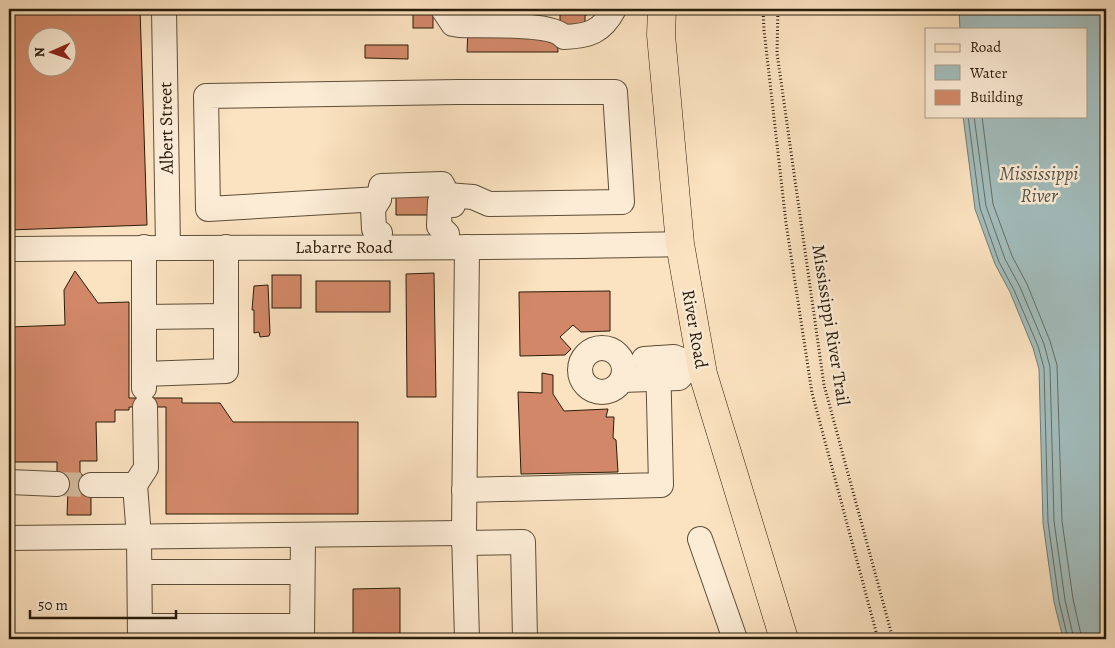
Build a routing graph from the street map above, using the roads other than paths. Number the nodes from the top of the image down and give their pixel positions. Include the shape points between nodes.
1 (164, 9) edge
2 (443, 9) edge
3 (614, 9) edge
4 (662, 9) edge
5 (447, 195) junction
6 (379, 199) junction
7 (380, 240) junction
8 (453, 243) junction
9 (680, 244) junction
10 (144, 247) junction
11 (168, 247) junction
12 (226, 247) junction
13 (9, 249) edge
14 (225, 316) junction
15 (144, 317) junction
16 (696, 363) junction
17 (659, 369) junction
18 (622, 370) dead end
19 (144, 374) junction
20 (9, 482) edge
21 (57, 484) tunnel mouth
22 (91, 485) tunnel mouth
23 (135, 485) junction
24 (464, 490) junction
25 (303, 535) junction
26 (139, 537) junction
27 (9, 538) edge
28 (464, 538) junction
29 (700, 539) dead end
30 (140, 572) junction
31 (302, 572) junction
32 (140, 632) edge
33 (188, 632) edge
34 (302, 632) edge
35 (467, 639) edge
36 (525, 639) edge
37 (735, 639) edge
38 (784, 639) edge

1 - 11 street, Albert Street
2 - 3 street via 453,24 537,26 561,32 564,37 592,33
4 - 9 main road, River Road via 661,35
5 - 6 street via 442,184 381,186
5 - 6 street via 473,196 489,204 622,202 615,92 206,96 208,210
5 - 8 street via 453,203
6 - 7 street via 385,208 386,227
7 - 8 street, Labarre Road
7 - 12 street, Labarre Road
8 - 9 street, Labarre Road
8 - 24 street
9 - 16 main road, River Road
10 - 11 street, Labarre Road
10 - 13 street, Labarre Road
10 - 15 street
11 - 12 street, Labarre Road
12 - 14 street
14 - 15 street
14 - 19 street via 226,371
15 - 19 street
16 - 17 street via 674,357
16 - 38 main road, River Road via 703,374
17 - 18 street
17 - 24 street via 661,485
19 - 23 street via 146,468
20 - 21 street
22 - 23 street
23 - 26 street
24 - 28 street
25 - 26 street
25 - 28 street
25 - 31 street
26 - 27 street
26 - 30 street
28 - 35 street
28 - 36 street via 523,542
29 - 37 street
30 - 31 street
30 - 32 street
31 - 34 street
32 - 33 street
33 - 34 street

